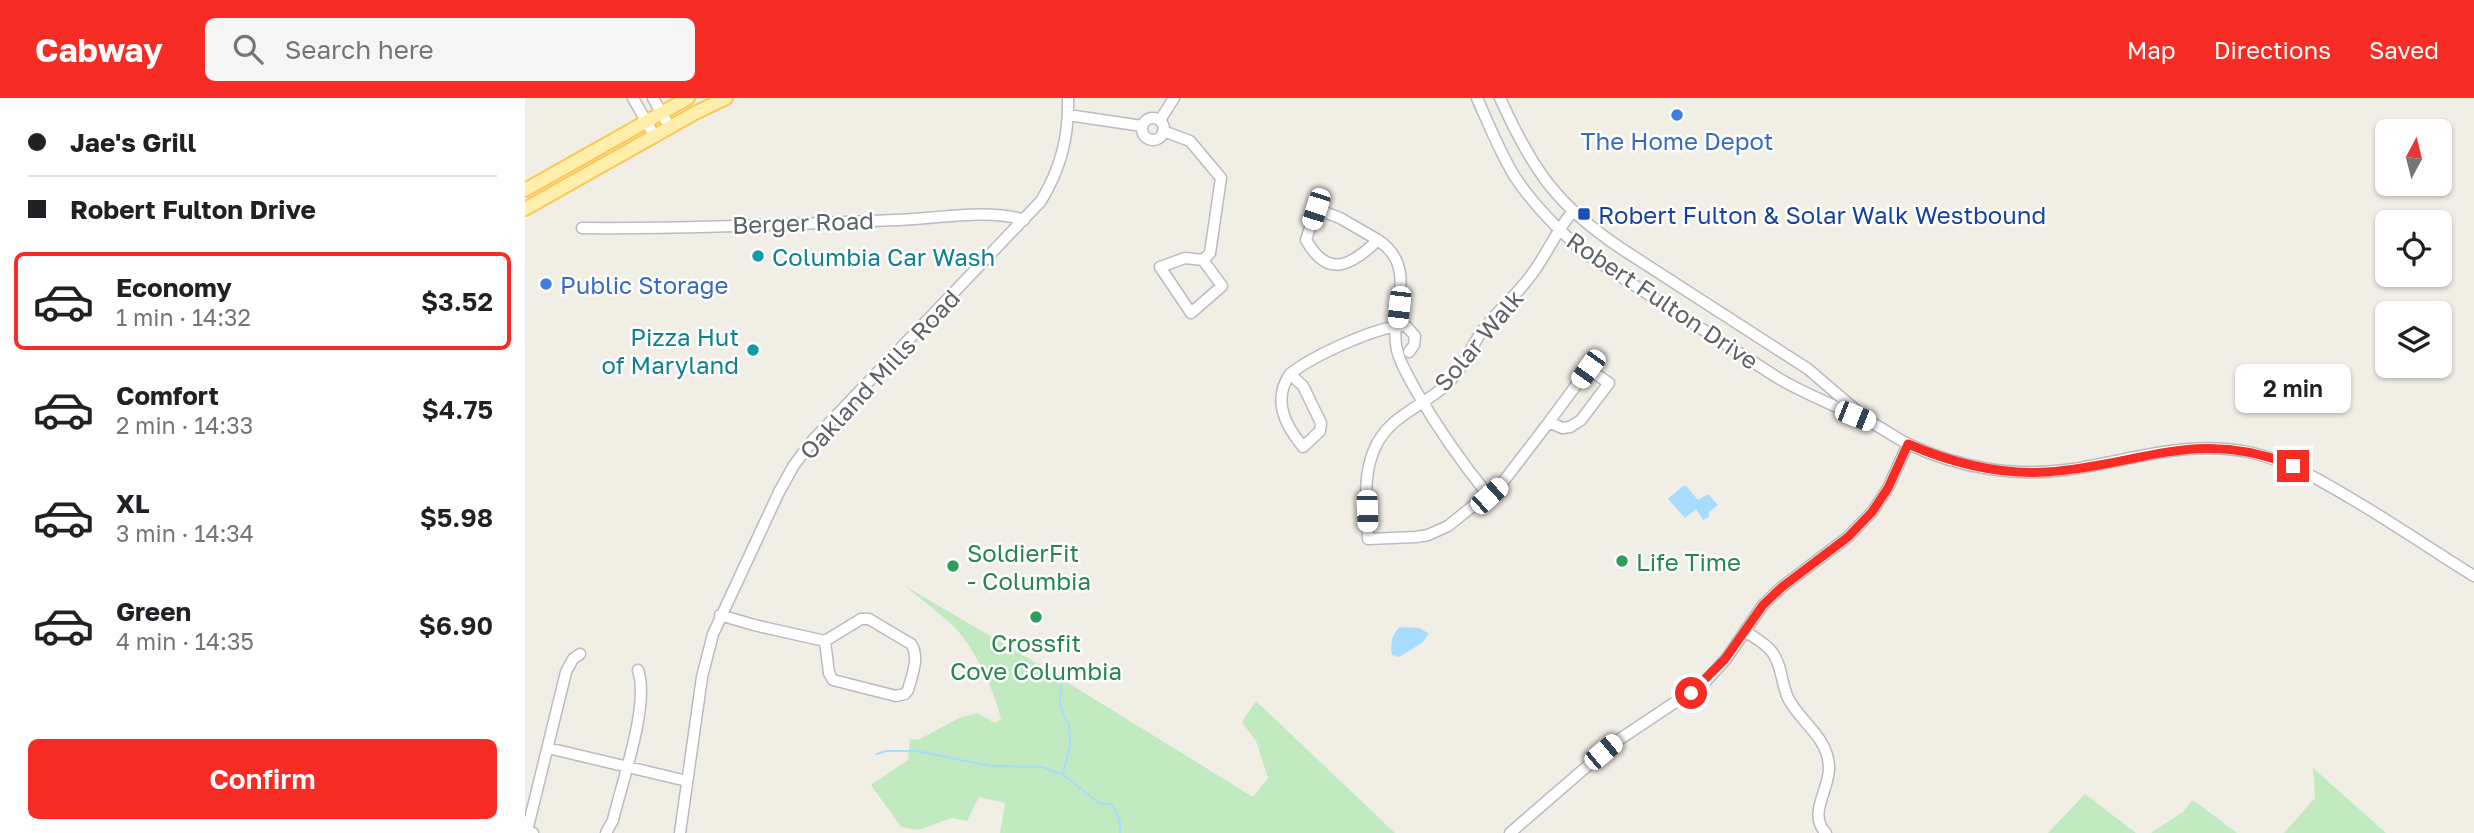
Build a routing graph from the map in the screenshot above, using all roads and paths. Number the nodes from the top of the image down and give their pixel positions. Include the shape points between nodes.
1 (633, 98) edge
2 (653, 98) edge
3 (688, 98) edge
4 (726, 98) edge
5 (1068, 98) edge
6 (1174, 98) edge
7 (1477, 98) edge
8 (1500, 98) edge
9 (662, 113) junction
10 (1069, 115) junction
11 (1160, 120) junction
12 (646, 122) junction
13 (1142, 126) junction
14 (670, 128) junction
15 (1163, 131) junction
16 (655, 137) junction
17 (525, 190) edge
18 (525, 209) edge
19 (1573, 211) junction
20 (1024, 220) junction
21 (582, 228) dead end
22 (1558, 229) junction
23 (1378, 240) junction
24 (1203, 260) junction
25 (1397, 325) junction
26 (1409, 352) dead end
27 (1290, 374) junction
28 (1423, 402) junction
29 (1549, 422) junction
30 (1869, 422) junction
31 (1908, 444) junction
32 (1489, 496) junction
33 (2474, 576) edge
34 (720, 615) junction
35 (1746, 632) junction
36 (825, 641) junction
37 (580, 654) dead end
38 (638, 670) dead end
39 (548, 748) junction
40 (626, 767) junction
41 (687, 781) junction
42 (533, 833) edge
43 (606, 833) edge
44 (680, 833) edge
45 (1510, 833) edge
46 (1826, 833) edge

1 - 12 street
2 - 9 street
3 - 9 main road
4 - 14 main road
5 - 10 street, Oakland Mills Road
6 - 11 street
7 - 22 street, Robert Fulton Drive via 1516,178
8 - 19 street, Robert Fulton Drive via 1534,166
9 - 12 main road
9 - 14 street
10 - 13 street
10 - 20 street, Oakland Mills Road via 1056,173
11 - 13 street via 1150,118
11 - 15 street
12 - 16 street
12 - 17 main road
13 - 15 street via 1150,139 1159,138
14 - 16 main road
15 - 24 street via 1197,146 1221,178 1212,247
16 - 18 main road
19 - 22 street, Solar Walk
19 - 30 street, Robert Fulton Drive via 1611,242 1808,369
20 - 21 street, Berger Road via 995,215
20 - 34 street, Oakland Mills Road via 802,454
22 - 28 street, Solar Walk via 1537,268 1481,332 1455,376
22 - 30 street, Robert Fulton Drive via 1610,271 1778,378
23 - 23 street via 1339,266 1318,258 1306,240 1316,209
23 - 25 street via 1390,249 1400,274
24 - 24 street via 1185,258 1160,267 1191,313 1223,286
25 - 26 street via 1406,326 1415,336
25 - 27 street via 1375,331
25 - 28 street via 1398,353
27 - 27 street via 1303,386 1321,424 1320,431 1303,447 1282,411 1281,392
28 - 32 street
28 - 32 street, Solar Walk via 1392,423 1374,449 1366,483 1368,539 1438,531
29 - 29 street via 1588,369 1609,383 1576,424 1562,428
29 - 32 street
30 - 31 street, Robert Fulton Drive
31 - 33 street, Robert Fulton Drive via 1954,462 2022,472 2067,470 2176,449 2251,453 2325,482
31 - 35 street via 1872,512 1848,537 1782,587
34 - 36 street
34 - 41 street, Oakland Mills Road via 702,677
35 - 45 street via 1704,683 1614,743
35 - 46 street via 1771,651 1792,705 1826,752 1829,780 1818,814 1818,824
36 - 36 street via 861,619 869,619 914,648 908,690 896,696 833,680
37 - 39 street via 566,673
38 - 40 street via 642,700
39 - 40 street
39 - 42 street via 527,831
40 - 41 street
40 - 43 street
41 - 44 street, Oakland Mills Road

